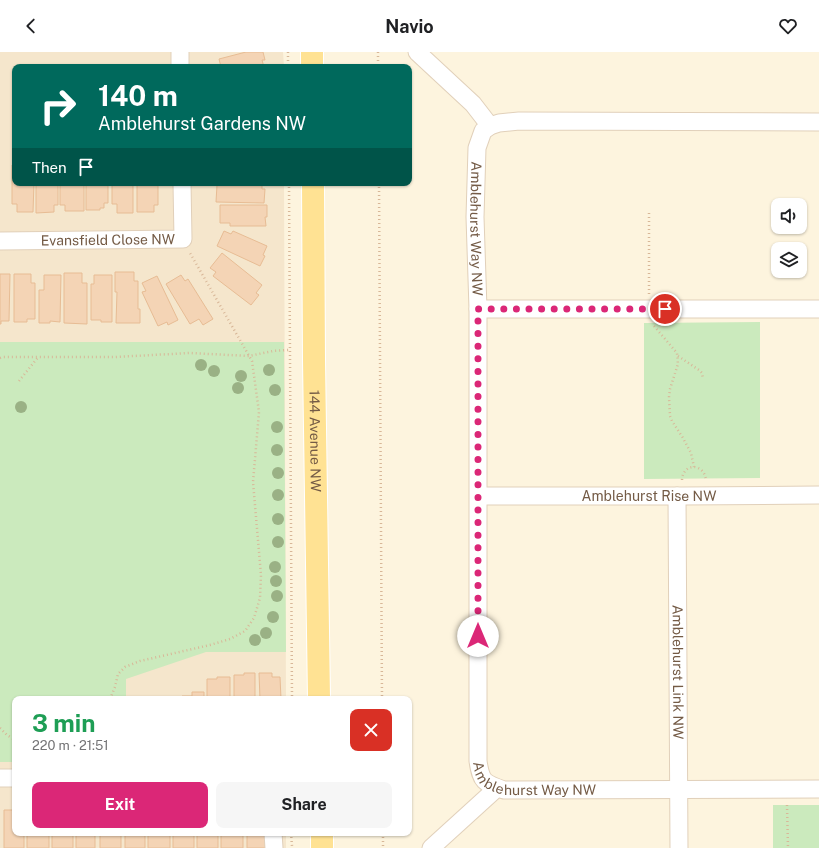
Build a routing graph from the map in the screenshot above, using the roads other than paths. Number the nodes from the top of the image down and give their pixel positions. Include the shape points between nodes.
1 (180, 52) edge
2 (312, 52) edge
3 (417, 52) edge
4 (180, 64) edge
5 (312, 64) edge
6 (819, 122) edge
7 (490, 126) junction
8 (182, 186) edge
9 (313, 186) edge
10 (0, 241) edge
11 (478, 309) junction
12 (819, 309) edge
13 (819, 495) edge
14 (479, 496) junction
15 (677, 496) junction
16 (319, 696) edge
17 (0, 778) edge
18 (12, 778) edge
19 (497, 788) junction
20 (678, 789) junction
21 (819, 789) edge
22 (273, 836) edge
23 (322, 836) edge
24 (274, 848) edge
25 (322, 848) edge
26 (431, 848) edge
27 (679, 848) edge

1 - 4 street
2 - 5 main road
3 - 7 street via 473,104
6 - 7 street via 519,121
7 - 11 street, Amblehurst Way NW via 483,131 477,148 475,216
8 - 10 street, Evansfield Close NW via 183,239
9 - 16 main road, 144 Avenue NW
11 - 12 street
11 - 14 street, Amblehurst Way NW
13 - 15 street, Amblehurst Rise NW
14 - 15 street, Amblehurst Rise NW
14 - 19 street, Amblehurst Way NW via 478,761 482,779
15 - 20 street, Amblehurst Link NW
17 - 18 street
19 - 20 street, Amblehurst Way NW
19 - 26 street
20 - 21 street, Amblehurst Way NW
20 - 27 street, Amblehurst Link NW
22 - 24 street
23 - 25 main road

